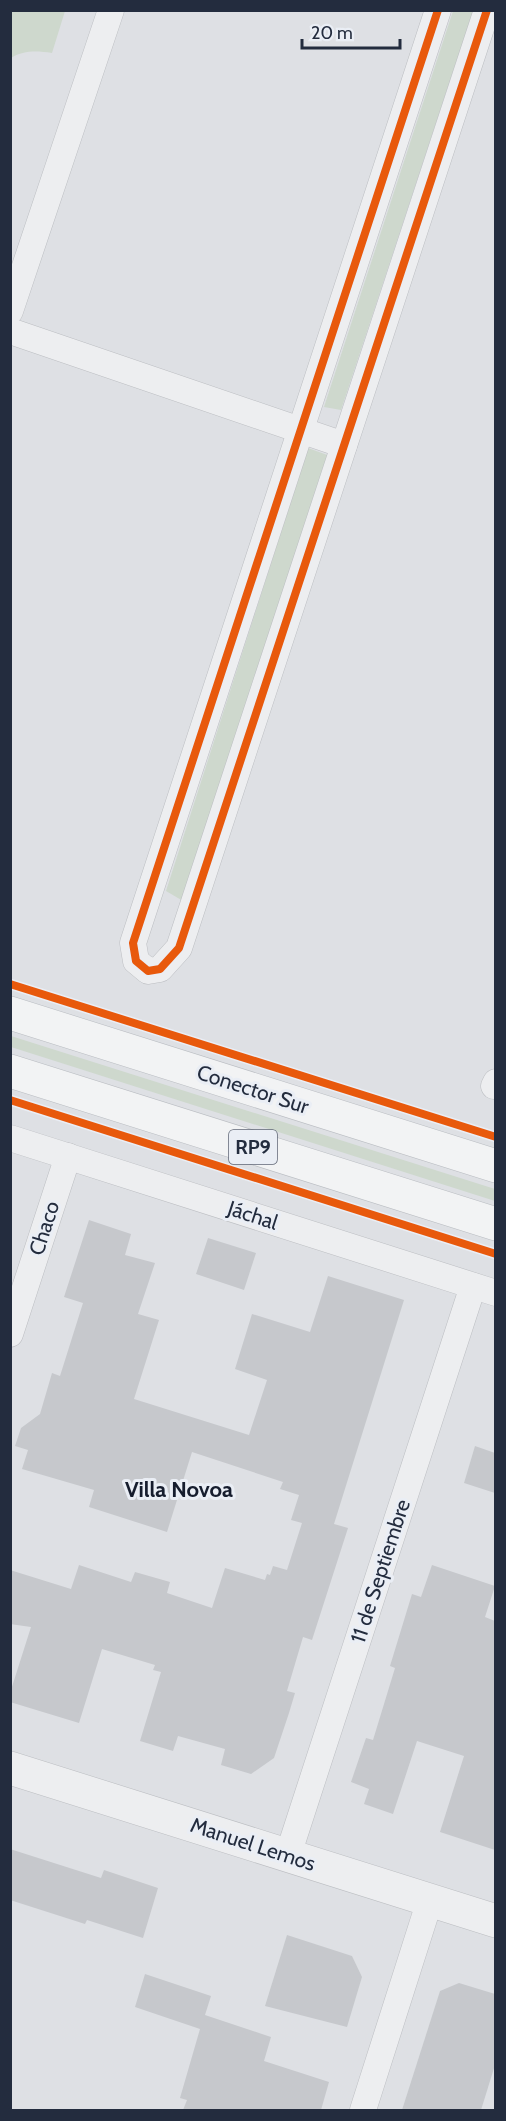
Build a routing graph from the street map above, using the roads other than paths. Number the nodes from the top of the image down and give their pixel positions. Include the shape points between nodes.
1 (111, 10) edge
2 (438, 10) edge
3 (487, 10) edge
4 (10, 311) edge
5 (10, 331) edge
6 (301, 431) junction
7 (344, 446) junction
8 (10, 1013) edge
9 (10, 1071) edge
10 (10, 1138) edge
11 (68, 1156) junction
12 (495, 1166) edge
13 (495, 1224) edge
14 (484, 1289) edge
15 (10, 1334) edge
16 (10, 1768) edge
17 (288, 1856) junction
18 (430, 1900) junction
19 (495, 1921) edge
20 (363, 2110) edge

1 - 4 street
2 - 6 street
3 - 7 street
5 - 6 street
6 - 7 street
6 - 7 street via 133,943 136,962 148,971 160,969 179,948
8 - 12 main road, Conector Sur / RP9
9 - 13 main road, RP9
10 - 11 street, Jáchal
11 - 14 street, Jáchal
11 - 15 street, Chaco
14 - 17 street, 11 de Septiembre
16 - 17 street, Manuel Lemos
17 - 18 street, Manuel Lemos
18 - 19 street, Manuel Lemos
18 - 20 street

